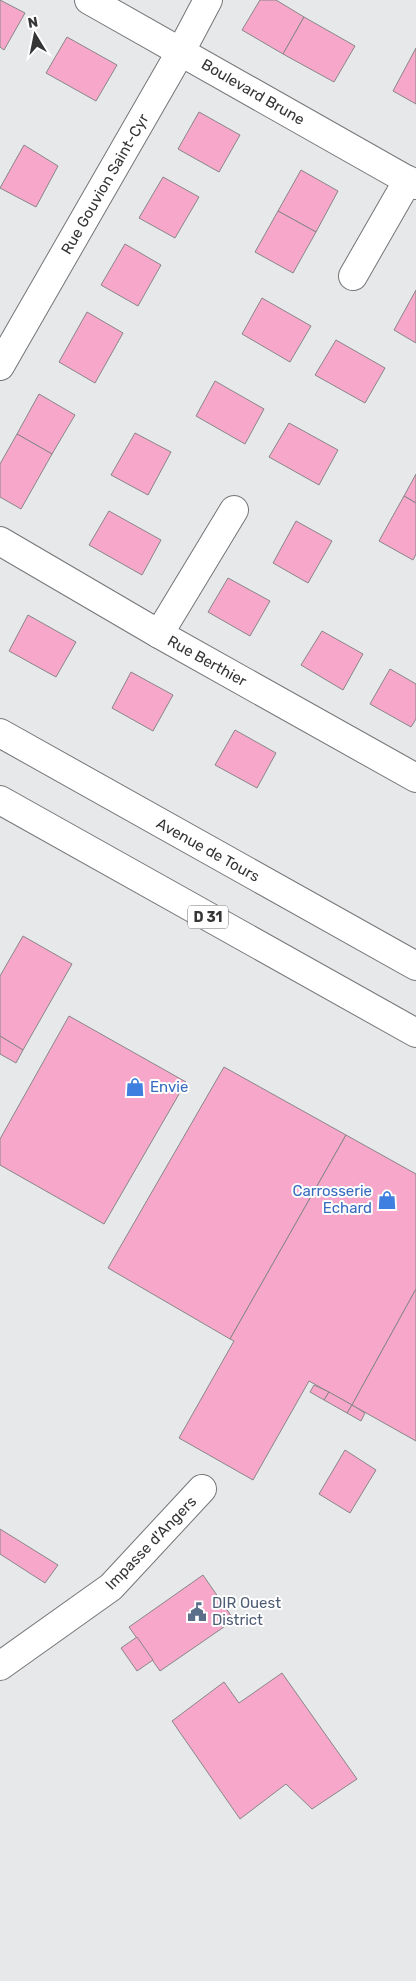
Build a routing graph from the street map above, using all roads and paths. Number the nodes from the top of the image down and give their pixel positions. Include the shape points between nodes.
1 (89, 0) edge
2 (208, 0) edge
3 (181, 51) junction
4 (412, 182) edge
5 (353, 276) dead end
6 (0, 366) edge
7 (234, 510) dead end
8 (0, 541) edge
9 (159, 634) junction
10 (0, 733) edge
11 (416, 778) edge
12 (0, 800) edge
13 (416, 966) edge
14 (416, 1033) edge
15 (202, 1489) dead end
16 (0, 1666) edge

1 - 3 street, Boulevard Brune
2 - 3 street, Rue Gouvion Saint-Cyr
3 - 4 street, Boulevard Brune
3 - 6 street, Rue Gouvion Saint-Cyr
4 - 5 street
7 - 9 street
8 - 9 street, Rue Berthier
9 - 11 street, Rue Berthier
10 - 13 street, Avenue de Tours
12 - 14 street, D 31
15 - 16 street, Impasse d'Angers via 111,1587

